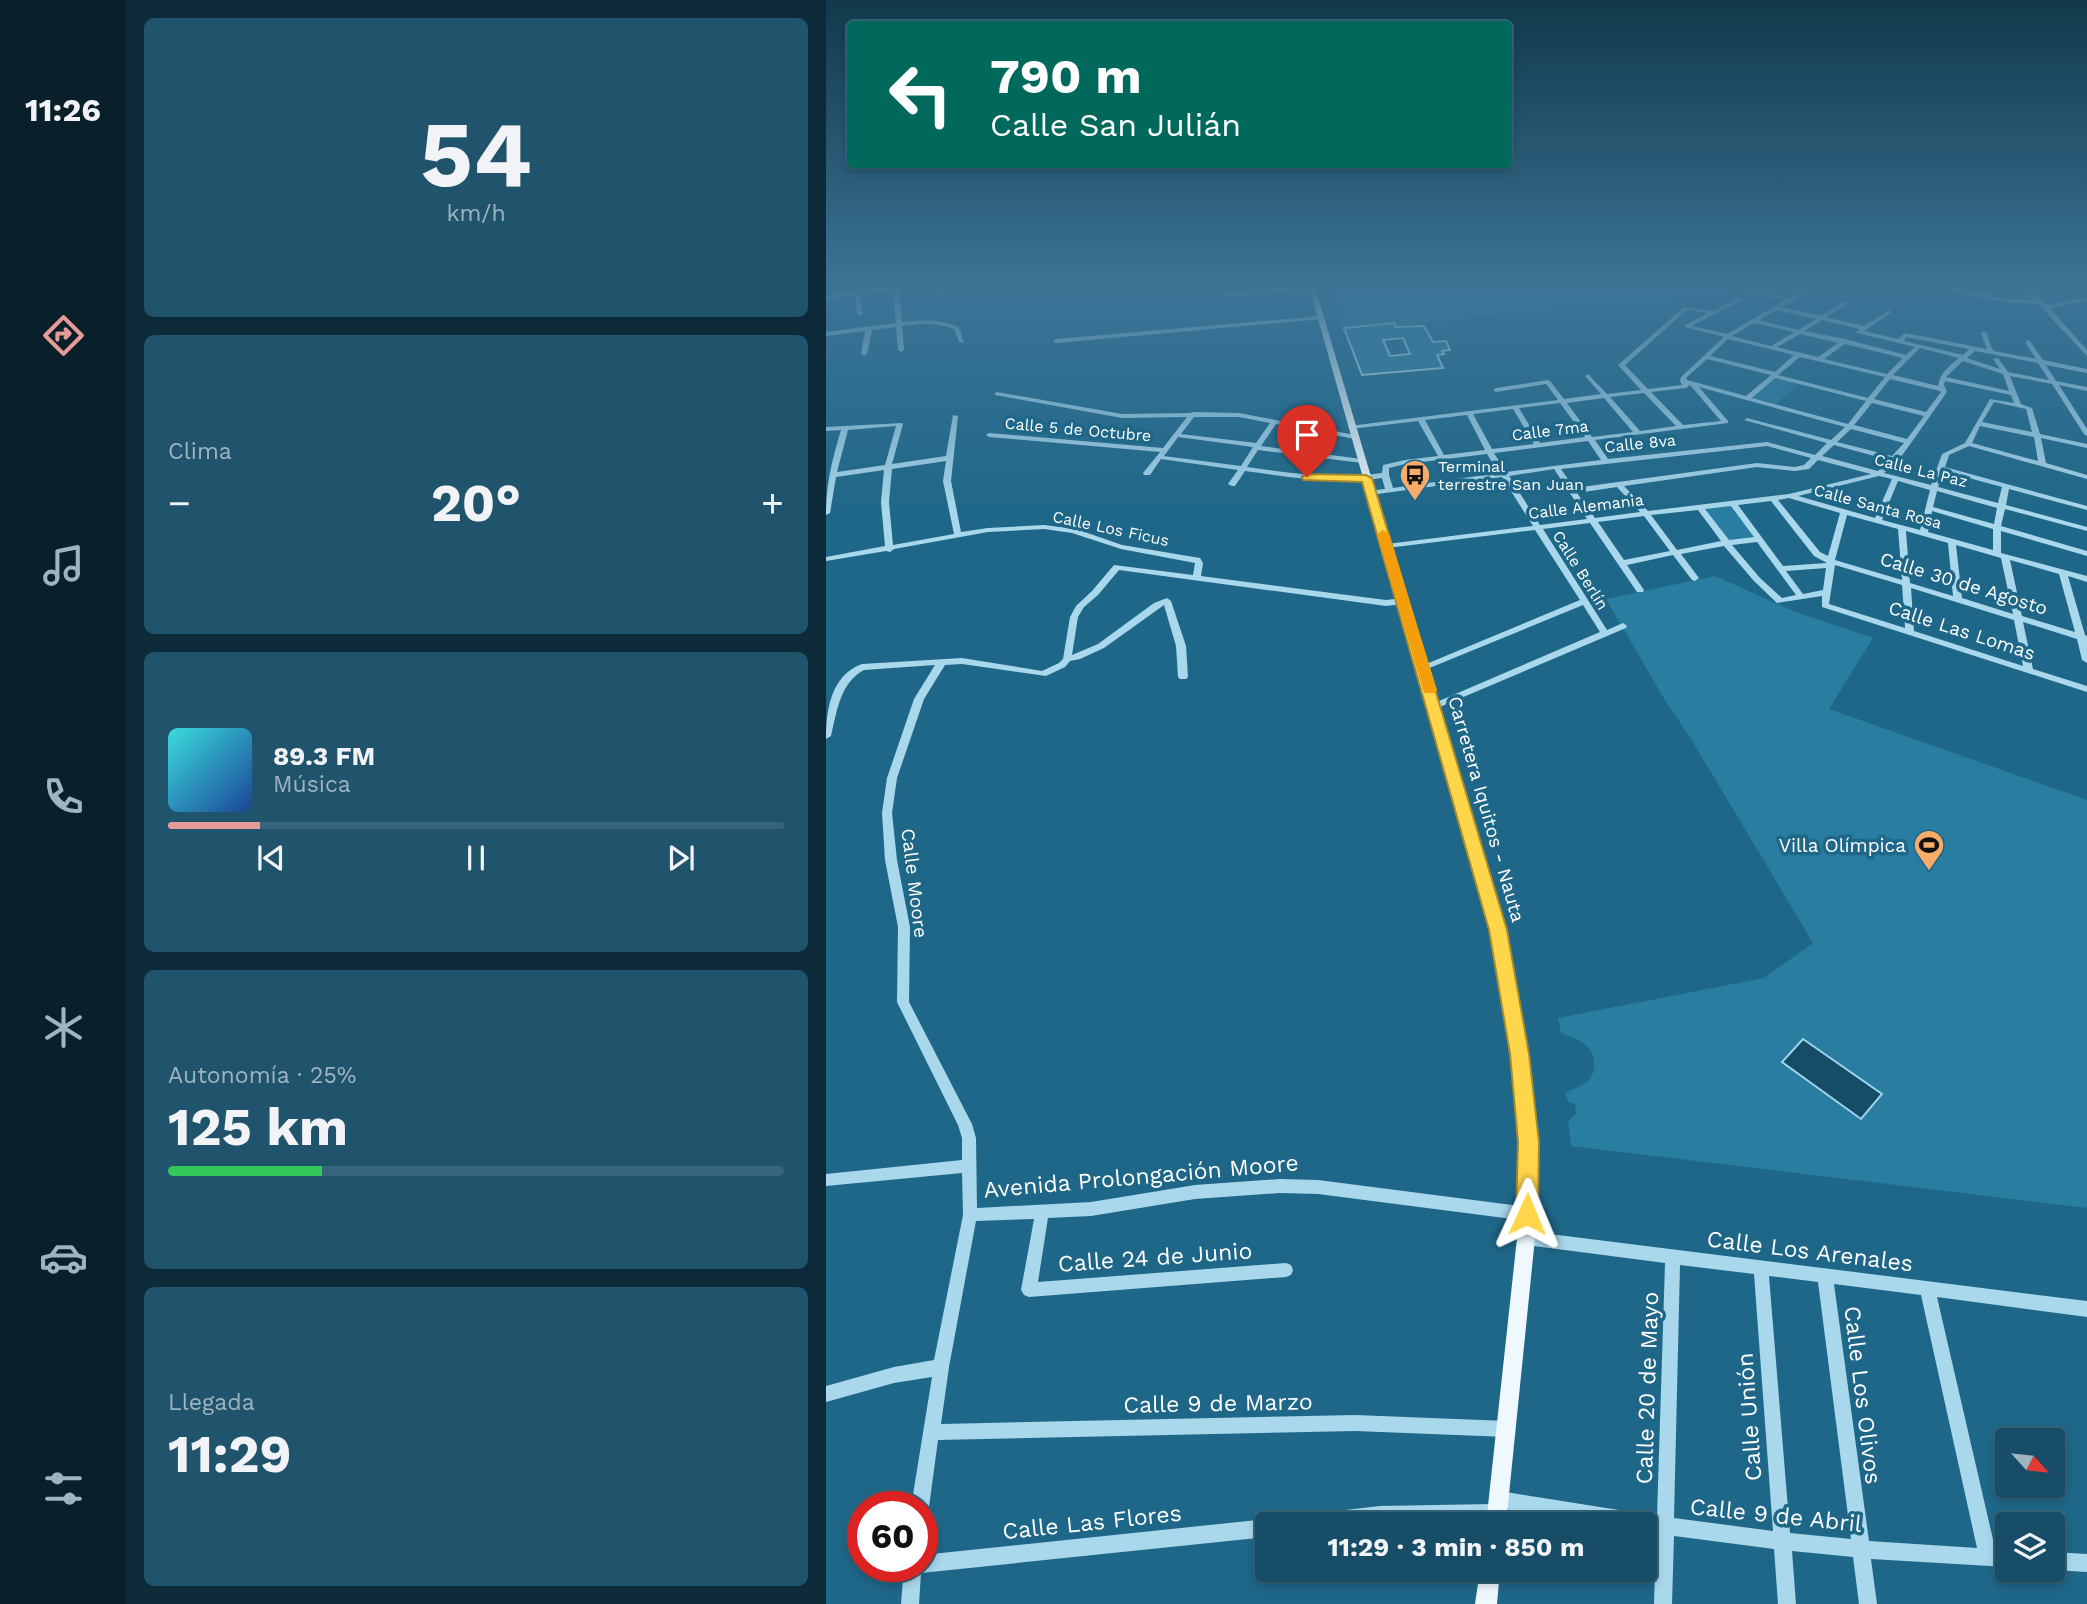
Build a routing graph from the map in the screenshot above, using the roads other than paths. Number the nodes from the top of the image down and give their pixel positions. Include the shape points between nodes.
1 (1333, 362) edge
2 (1625, 362) edge
3 (1699, 362) edge
4 (1724, 362) edge
5 (1790, 362) edge
6 (1830, 362) edge
7 (1902, 362) edge
8 (1961, 362) edge
9 (1976, 362) edge
10 (1999, 362) edge
11 (2034, 362) edge
12 (2041, 363) junction
13 (2087, 371) edge
14 (2006, 373) junction
15 (1774, 375) junction
16 (1588, 376) dead end
17 (1889, 376) junction
18 (1942, 378) junction
19 (2057, 383) junction
20 (1687, 384) junction
21 (1941, 389) junction
22 (2087, 389) edge
23 (1496, 390) dead end
24 (1647, 391) junction
25 (997, 394) dead end
26 (2015, 394) junction
27 (1606, 395) junction
28 (1748, 398) junction
29 (1870, 400) junction
30 (1563, 401) junction
31 (2018, 406) junction
32 (1515, 407) junction
33 (1469, 412) junction
34 (1193, 414) junction
35 (1929, 415) junction
36 (955, 416) dead end
37 (1420, 418) junction
38 (1747, 420) dead end
39 (1274, 422) junction
40 (1978, 423) junction
41 (1850, 426) junction
42 (845, 427) junction
43 (1682, 428) junction
44 (826, 429) edge
45 (1353, 432) junction
46 (1638, 433) junction
47 (2087, 434) edge
48 (989, 435) dead end
49 (1176, 435) junction
50 (2037, 435) junction
51 (1590, 439) junction
52 (1909, 442) junction
53 (1834, 443) junction
54 (1968, 444) junction
55 (1538, 445) junction
56 (1257, 446) junction
57 (1747, 446) joint
58 (2087, 446) edge
59 (1489, 451) junction
60 (1162, 454) junction
61 (1441, 457) junction
62 (1819, 457) junction
63 (950, 458) junction
64 (1895, 459) junction
65 (1362, 461) junction
66 (1606, 461) junction
67 (2042, 464) junction
68 (1243, 467) junction
69 (1556, 467) junction
70 (886, 468) junction
71 (1940, 468) junction
72 (1147, 473) dead end
73 (1504, 474) junction
74 (1880, 474) junction
75 (832, 475) junction
76 (1385, 475) junction
77 (2087, 477) edge
78 (1366, 478) junction
79 (1896, 478) junction
80 (1232, 484) dead end
81 (1618, 484) junction
82 (2006, 485) junction
83 (1934, 487) junction
84 (1390, 491) junction
85 (1572, 491) junction
86 (1809, 492) junction
87 (1370, 494) junction
88 (1789, 496) junction
89 (1772, 497) junction
90 (1732, 502) junction
91 (2000, 504) junction
92 (1699, 506) junction
93 (1831, 508) junction
94 (1928, 508) junction
95 (2087, 508) edge
96 (1844, 511) junction
97 (826, 513) edge
98 (1645, 513) junction
99 (1592, 520) junction
100 (1878, 521) junction
101 (1537, 527) junction
102 (1902, 527) junction
103 (1997, 527) junction
104 (2087, 529) edge
105 (1924, 532) junction
106 (958, 535) junction
107 (1760, 539) junction
108 (1952, 541) junction
109 (1725, 543) junction
110 (1387, 546) junction
111 (890, 550) junction
112 (1674, 552) junction
113 (2087, 554) edge
114 (2001, 555) junction
115 (826, 559) edge
116 (1622, 563) junction
117 (1830, 563) junction
118 (1781, 569) junction
119 (2063, 573) junction
120 (1197, 577) junction
121 (1695, 578) dead end
122 (2087, 579) edge
123 (1906, 583) junction
124 (1640, 590) dead end
125 (1827, 592) junction
126 (1801, 597) junction
127 (1958, 600) junction
128 (1403, 601) junction
129 (1584, 601) junction
130 (2017, 618) junction
131 (1623, 626) dead end
132 (1910, 631) junction
133 (1605, 633) junction
134 (2084, 638) edge
135 (1067, 659) junction
136 (2087, 660) edge
137 (942, 662) junction
138 (1423, 667) junction
139 (2029, 671) junction
140 (1183, 677) dead end
141 (2087, 689) edge
142 (1434, 706) junction
143 (826, 736) edge
144 (969, 1166) junction
145 (826, 1180) edge
146 (1042, 1212) junction
147 (970, 1214) junction
148 (1527, 1214) junction
149 (1526, 1238) junction
150 (1673, 1256) junction
151 (1760, 1268) junction
152 (1286, 1270) dead end
153 (1825, 1276) junction
154 (1927, 1288) junction
155 (2087, 1309) edge
156 (941, 1367) junction
157 (826, 1394) edge
158 (1507, 1429) junction
159 (930, 1432) junction
160 (922, 1491) edge
161 (1497, 1512) edge
162 (1657, 1526) edge
163 (1666, 1527) junction
164 (1255, 1529) edge
165 (1781, 1541) junction
166 (1860, 1550) junction
167 (1988, 1557) junction
168 (1995, 1557) edge
169 (938, 1562) edge
170 (2065, 1562) edge
171 (2087, 1563) edge
172 (911, 1582) edge
173 (1489, 1582) edge
174 (909, 1604) edge
175 (1486, 1604) edge
176 (1663, 1604) edge
177 (1787, 1604) edge
178 (1868, 1604) edge

1 - 45 main road, Carretera Iquitos - Nauta
2 - 24 street via 1621,365
3 - 20 street
4 - 15 street
5 - 15 street
6 - 17 street
7 - 17 street
8 - 18 street
9 - 14 street
10 - 14 street
11 - 12 street
12 - 13 street
12 - 19 street
14 - 19 street
14 - 26 street
15 - 28 street
15 - 29 street
16 - 27 street
17 - 21 street
17 - 29 street
18 - 21 street, Calle Santa Rosa
18 - 26 street
19 - 22 street
19 - 47 street
20 - 24 street
20 - 28 street
20 - 43 street, Calle 7ma via 1727,422
21 - 35 street, Calle Santa Rosa via 1944,392
23 - 30 street via 1548,382
24 - 27 street
24 - 43 street
25 - 34 street via 1122,416
26 - 31 street
27 - 30 street
27 - 46 street
28 - 41 street
29 - 35 street
29 - 41 street
30 - 32 street
30 - 51 street
31 - 40 street via 1992,400
31 - 50 street via 2029,408
32 - 33 street
32 - 55 street
33 - 37 street
33 - 59 street, Calle Berlín
34 - 39 street
34 - 49 street
35 - 52 street, Calle Santa Rosa
36 - 63 street
37 - 45 street
37 - 61 street
38 - 53 street
39 - 45 street
39 - 56 street
40 - 50 street
40 - 54 street
41 - 52 street
41 - 53 street
42 - 44 street
42 - 70 street via 900,424
42 - 75 street
43 - 46 street, Calle 7ma
45 - 65 main road, Carretera Iquitos - Nauta
46 - 51 street, Calle 7ma
48 - 60 street, Calle 5 de Octubre
49 - 56 street
49 - 60 street
50 - 58 street
50 - 67 street
51 - 55 street, Calle 7ma
51 - 66 street
52 - 64 street, Calle Santa Rosa
53 - 62 street
53 - 64 street
54 - 67 street
54 - 71 street via 1946,454
55 - 59 street, Calle 7ma
56 - 65 street
56 - 68 street
57 - 62 street, Calle La Paz via 1767,444
57 - 66 street, Calle 8va
59 - 61 street, Calle 7ma
59 - 73 street, Calle Berlín
60 - 68 street, Calle 5 de Octubre
60 - 72 street
61 - 76 street, Calle 7ma via 1391,465
62 - 74 street, Calle La Paz
62 - 81 street via 1800,469 1757,466
63 - 70 street
63 - 106 street via 947,481
64 - 74 street, Calle Santa Rosa
65 - 78 main road, Carretera Iquitos - Nauta
66 - 69 street, Calle 8va
67 - 77 street
68 - 78 street, Calle 7ma via 1307,477
68 - 80 street
69 - 73 street, Calle 8va
69 - 85 street
70 - 75 street
70 - 111 street via 885,528
71 - 82 street
71 - 83 street
73 - 84 street, Calle 8va
73 - 101 street, Calle Berlín
74 - 79 street, Calle La Paz
74 - 86 street, Calle Santa Rosa
75 - 97 street
76 - 78 street, Calle 7ma
76 - 84 street
78 - 87 main road, Carretera Iquitos - Nauta
79 - 83 street, Calle La Paz
79 - 100 street
81 - 85 street
81 - 98 street
82 - 91 street
82 - 95 street
83 - 91 street, Calle La Paz
83 - 94 street
84 - 87 street, Calle 8va
85 - 99 street
86 - 88 street, Calle Santa Rosa
86 - 93 street
87 - 110 main road, Carretera Iquitos - Nauta
88 - 89 street, Calle Alemania
88 - 93 street, Calle Santa Rosa
89 - 90 street, Calle Alemania
89 - 117 street via 1817,554
90 - 92 street, Calle Alemania
90 - 107 street
91 - 103 street
91 - 104 street, Calle La Paz
92 - 98 street, Calle Alemania
92 - 109 street
93 - 96 street, Calle Santa Rosa
94 - 103 street
94 - 105 street
96 - 100 street, Calle Santa Rosa
96 - 117 street
98 - 99 street, Calle Alemania
98 - 112 street
99 - 101 street, Calle Alemania
99 - 116 street
100 - 102 street, Calle Santa Rosa
101 - 110 street, Calle Alemania
101 - 129 street, Calle Berlín
102 - 105 street, Calle Santa Rosa
102 - 123 street
103 - 113 street
103 - 114 street
105 - 108 street, Calle Santa Rosa
106 - 111 street
106 - 120 street, Calle Los Ficus via 1058,528 1121,547 1197,560
107 - 109 street
107 - 118 street
108 - 114 street, Calle Santa Rosa
108 - 127 street
109 - 112 street
109 - 126 street via 1780,601
110 - 128 main road, Carretera Iquitos - Nauta
111 - 115 street
112 - 116 street
112 - 121 street
114 - 119 street, Calle Santa Rosa
114 - 130 street
116 - 124 street
117 - 118 street
117 - 123 street, Calle 30 de Agosto
117 - 125 street
118 - 126 street
119 - 122 street, Calle Santa Rosa
119 - 134 street
120 - 128 street via 1386,603
120 - 135 street via 1117,567 1074,617
123 - 127 street, Calle 30 de Agosto
123 - 132 street
125 - 126 street
125 - 132 street, Calle Las Lomas via 1825,605
127 - 130 street, Calle 30 de Agosto
128 - 138 main road, Carretera Iquitos - Nauta
129 - 133 street, Calle Berlín
129 - 138 street
130 - 134 street, Calle 30 de Agosto
130 - 139 street
131 - 133 street
132 - 139 street, Calle Las Lomas
133 - 142 street
134 - 136 street
135 - 137 street via 1043,674
135 - 140 street via 1101,645 1167,601 1181,646
137 - 143 street via 862,667 848,674
137 - 144 street, Calle Moore via 919,699 892,778 887,813 904,927 903,1002 965,1124
138 - 142 main road, Carretera Iquitos - Nauta
139 - 141 street, Calle Las Lomas
142 - 148 main road, Carretera Iquitos - Nauta via 1498,930 1508,982 1528,1142
144 - 145 street
144 - 147 street, Calle Moore
146 - 147 street, Avenida Prolongación Moore
146 - 148 street, Avenida Prolongación Moore via 1280,1186
146 - 152 street, Calle 24 de Junio via 1029,1290
147 - 156 street, Avenida Prolongación Moore
148 - 149 main road, Carretera Iquitos - Nauta
149 - 150 street, Calle Los Arenales
149 - 158 main road, Carretera Iquitos - Nauta
150 - 151 street, Calle Los Arenales
150 - 163 street, Calle 20 de Mayo
151 - 153 street, Calle Los Arenales
151 - 165 street, Calle Unión
153 - 154 street, Calle Los Arenales
153 - 166 street, Calle Los Olivos
154 - 155 street, Calle Los Arenales
154 - 167 street
156 - 157 street
156 - 159 street, Avenida Prolongación Moore
158 - 159 street, Calle 9 de Marzo via 1355,1423
158 - 161 main road, Carretera Iquitos - Nauta
159 - 160 street, Avenida Prolongación Moore
162 - 163 street, Calle 9 de Abril
163 - 165 street, Calle 9 de Abril
163 - 176 street, Calle 20 de Mayo
164 - 169 street, Calle Las Flores
165 - 166 street, Calle 9 de Abril
165 - 177 street, Calle Unión
166 - 167 street, Calle 9 de Abril
166 - 178 street, Calle Los Olivos
167 - 168 street, Calle 9 de Abril
170 - 171 street
172 - 174 street
173 - 175 main road

